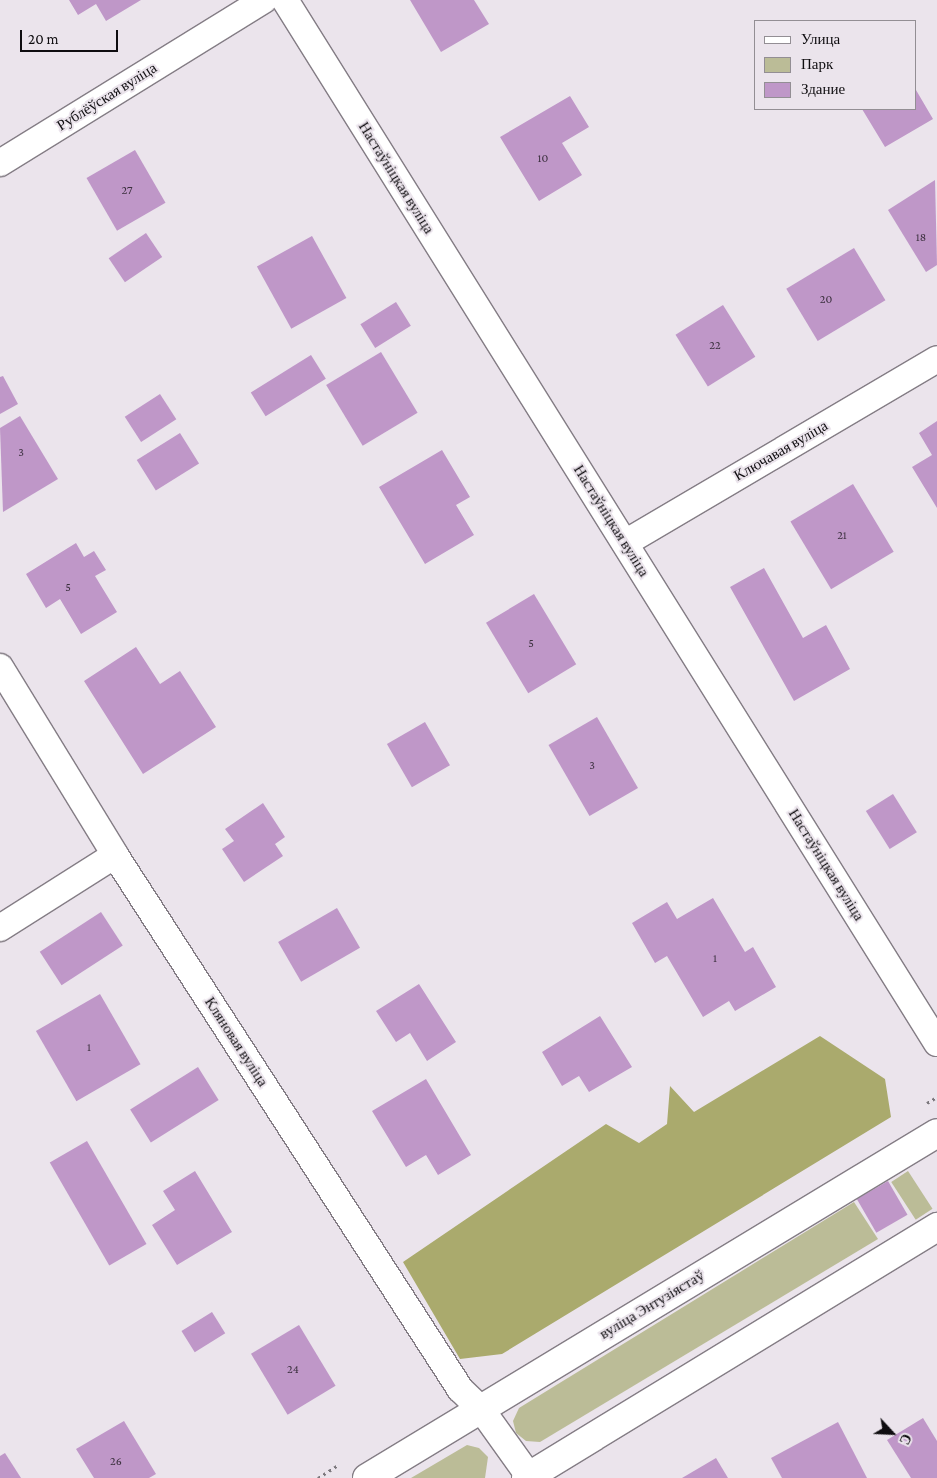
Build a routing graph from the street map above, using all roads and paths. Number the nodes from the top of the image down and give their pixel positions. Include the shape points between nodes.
1 (264, 0) edge
2 (285, 0) edge
3 (0, 163) edge
4 (937, 359) edge
5 (625, 543) junction
6 (0, 668) edge
7 (115, 855) junction
8 (0, 928) edge
9 (937, 1044) edge
10 (937, 1133) edge
11 (937, 1226) edge
12 (481, 1409) junction
13 (528, 1477) edge
14 (367, 1478) edge

1 - 3 street, Рублёўская вуліца
2 - 5 street, Настаўніцкая вуліца
4 - 5 street, Ключавая вуліца
5 - 9 street, Настаўніцкая вуліца
6 - 7 street, Кляновая вуліца
7 - 8 street
7 - 12 street, Кляновая вуліца via 460,1389
10 - 12 street, вуліца Энтузіястаў
11 - 13 street
12 - 13 street, Кляновая вуліца
12 - 14 street, вуліца Энтузіястаў

